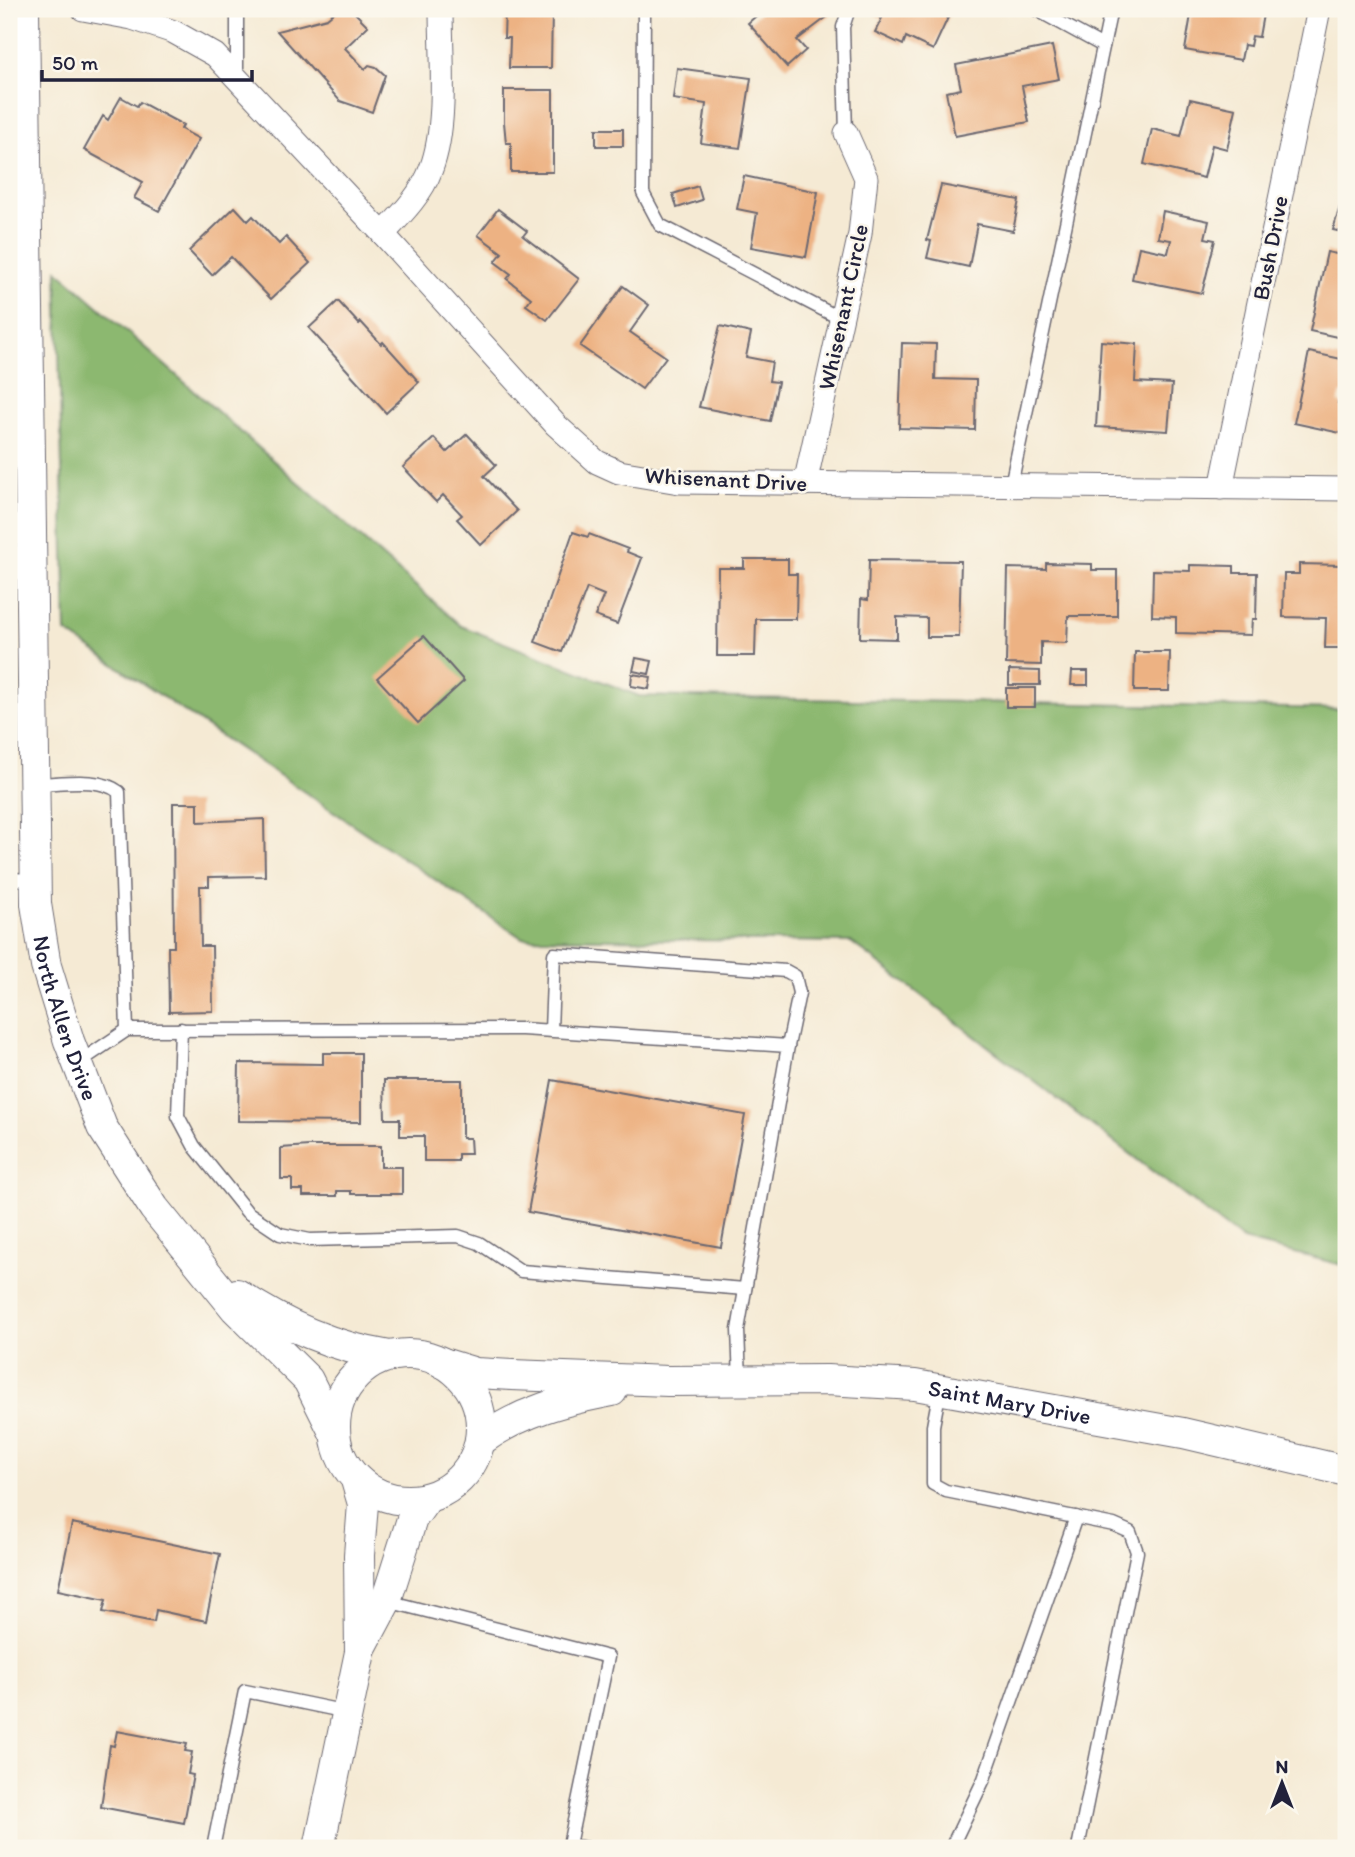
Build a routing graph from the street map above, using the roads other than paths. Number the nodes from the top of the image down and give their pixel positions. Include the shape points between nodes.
1 (24, 9) edge
2 (83, 9) edge
3 (237, 9) edge
4 (441, 9) edge
5 (644, 9) edge
6 (849, 9) edge
7 (1035, 9) edge
8 (1111, 9) edge
9 (1319, 9) edge
10 (1103, 46) junction
11 (237, 77) junction
12 (846, 133) joint
13 (383, 234) junction
14 (841, 318) junction
15 (805, 484) junction
16 (1011, 485) junction
17 (1222, 488) junction
18 (1346, 489) edge
19 (21, 559) edge
20 (35, 784) junction
21 (22, 880) edge
22 (127, 1030) junction
23 (181, 1030) junction
24 (551, 1030) junction
25 (788, 1046) junction
26 (78, 1063) junction
27 (208, 1275) junction
28 (745, 1289) junction
29 (390, 1356) junction
30 (443, 1363) junction
31 (668, 1381) junction
32 (740, 1381) junction
33 (941, 1389) junction
34 (334, 1432) junction
35 (480, 1441) junction
36 (1346, 1471) edge
37 (356, 1480) junction
38 (427, 1498) junction
39 (1076, 1517) junction
40 (386, 1601) junction
41 (359, 1652) junction
42 (348, 1712) junction
43 (212, 1848) edge
44 (318, 1848) edge
45 (586, 1848) edge
46 (951, 1848) edge
47 (1078, 1848) edge

1 - 19 street, North Allen Drive
2 - 11 street, Whisenant Drive via 174,32 215,55
3 - 11 lane
4 - 13 street via 440,134 431,170 409,206
5 - 14 lane via 643,193 660,225
6 - 12 lane via 843,27
7 - 10 lane
8 - 10 lane
9 - 17 street, Bush Drive
10 - 16 lane
11 - 13 street, Whisenant Drive
12 - 14 street, Whisenant Circle via 866,178 860,234
13 - 15 street, Whisenant Drive via 556,425 597,462 619,472 679,482
14 - 15 street, Whisenant Circle
15 - 16 street, Whisenant Drive
16 - 17 street, Whisenant Drive
17 - 18 street, Whisenant Drive
19 - 20 street, North Allen Drive
20 - 21 street, North Allen Drive
20 - 22 lane via 94,784 119,792
21 - 26 street, North Allen Drive
22 - 23 lane
22 - 26 lane
23 - 24 lane
23 - 28 lane via 178,1116 194,1146 247,1212 280,1234 310,1240 458,1236 479,1242 521,1271
24 - 25 lane
24 - 25 lane via 555,954 786,971 795,976 799,993
25 - 28 lane
26 - 27 street, North Allen Drive via 102,1127 154,1208
27 - 29 street, North Allen Drive via 302,1332 352,1350
27 - 34 street, North Allen Drive via 308,1381
28 - 32 lane via 738,1330
29 - 30 street via 426,1356
29 - 34 street via 355,1376 343,1393
30 - 31 street, Saint Mary Drive via 476,1373
30 - 35 street via 461,1377 474,1396
31 - 32 street, Saint Mary Drive
31 - 35 street, Saint Mary Drive via 535,1409
32 - 33 street, Saint Mary Drive via 827,1380
33 - 36 street, Saint Mary Drive via 1170,1431
33 - 39 lane via 933,1426 933,1483 946,1492
34 - 37 street via 338,1450
35 - 38 street via 461,1477
37 - 38 street via 389,1498
37 - 41 street via 363,1504
38 - 40 street via 405,1534
39 - 46 lane via 985,1779
39 - 47 lane via 1130,1532 1138,1552
40 - 41 street
40 - 45 lane via 608,1657 569,1845
41 - 42 street
42 - 43 lane via 245,1691
42 - 44 street

